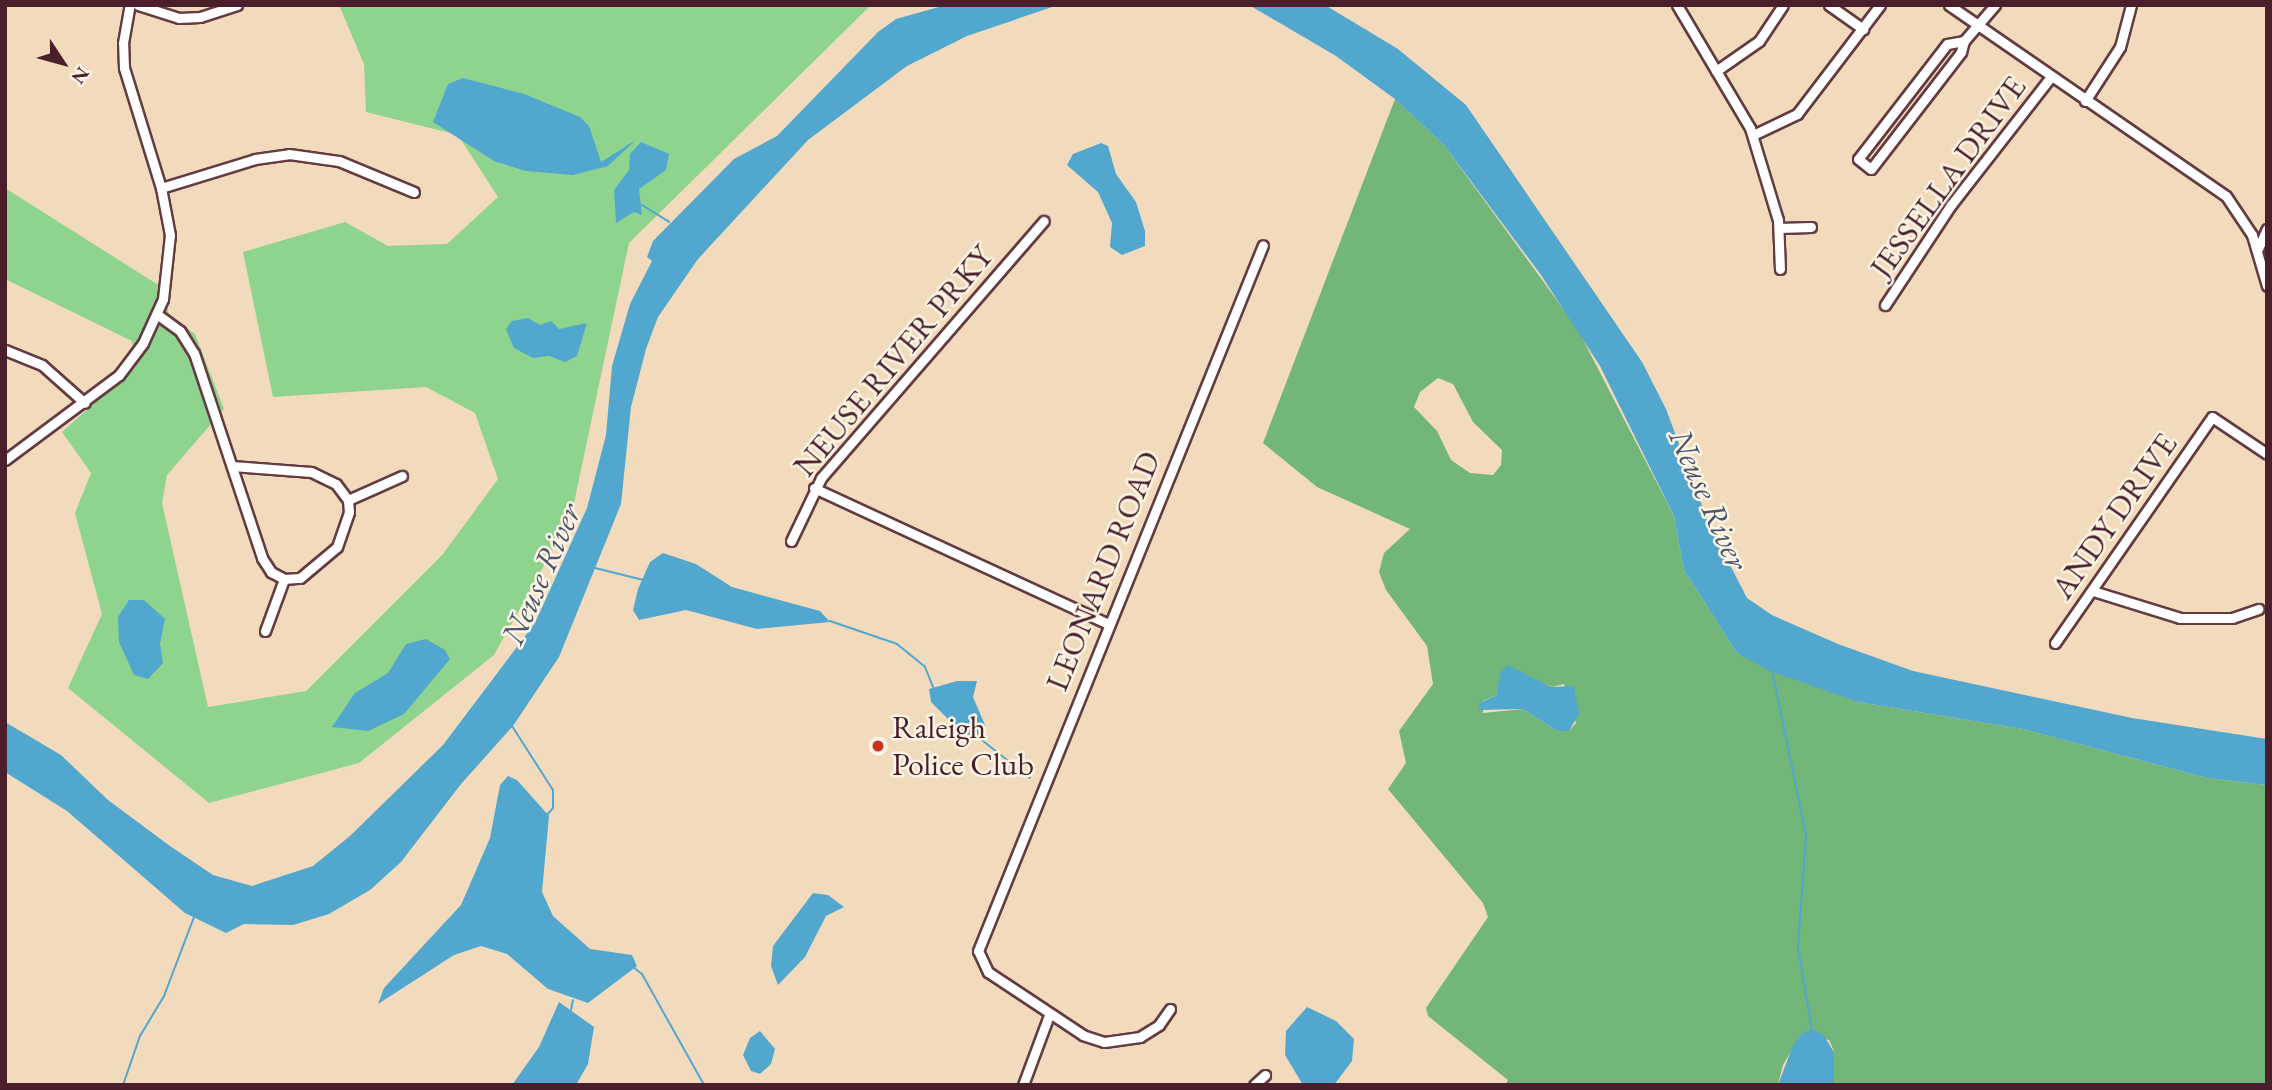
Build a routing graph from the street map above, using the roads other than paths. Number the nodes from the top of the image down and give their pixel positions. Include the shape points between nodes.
1 (130, 5) edge
2 (138, 5) edge
3 (237, 5) edge
4 (1677, 5) edge
5 (1783, 5) edge
6 (1829, 5) edge
7 (1880, 5) edge
8 (1949, 5) edge
9 (1996, 5) edge
10 (2130, 5) edge
11 (1977, 27) junction
12 (1863, 29) junction
13 (1964, 41) junction
14 (1716, 71) junction
15 (2050, 78) junction
16 (2085, 102) junction
17 (1753, 135) junction
18 (161, 188) junction
19 (414, 192) dead end
20 (1044, 221) dead end
21 (1811, 226) dead end
22 (1779, 228) junction
23 (2267, 229) edge
24 (1262, 245) dead end
25 (2257, 251) junction
26 (1780, 270) dead end
27 (2267, 286) edge
28 (1885, 305) dead end
29 (158, 315) junction
30 (5, 350) edge
31 (85, 403) junction
32 (2267, 454) edge
33 (5, 460) edge
34 (232, 466) junction
35 (402, 476) dead end
36 (814, 488) junction
37 (348, 500) junction
38 (791, 541) dead end
39 (284, 579) junction
40 (2093, 591) junction
41 (2258, 608) dead end
42 (1108, 624) junction
43 (265, 631) dead end
44 (2055, 643) dead end
45 (1170, 1009) dead end
46 (1049, 1015) junction
47 (1265, 1075) dead end
48 (1023, 1085) edge
49 (1254, 1085) edge

1 - 18 street via 124,68
2 - 3 street via 179,18 200,17
4 - 14 street
5 - 14 street via 1759,41
6 - 12 street
7 - 12 street
8 - 11 street
9 - 11 street
10 - 16 street via 2120,47
11 - 13 street
11 - 15 street
12 - 17 street via 1797,114
13 - 13 street via 1947,44 1858,159 1871,169 1961,52
14 - 17 street
15 - 16 street
15 - 28 street, JESSELLA DRIVE via 1944,214
16 - 25 street via 2226,196 2243,219
17 - 22 street
18 - 19 street via 255,159 289,154 339,161
18 - 29 street via 170,248
20 - 36 street, NEUSE RIVER PRKY
21 - 22 street
22 - 26 street
23 - 25 street
24 - 42 street, LEONARD ROAD
25 - 27 street
29 - 31 street via 128,365
29 - 34 street via 190,343
30 - 31 street via 43,365
31 - 33 street
32 - 40 street, ANDY DRIVE via 2213,417
34 - 37 street via 320,475 336,484
34 - 39 street via 262,558 271,572
35 - 37 street
36 - 38 street, NEUSE RIVER PRKY
36 - 42 street
37 - 39 street via 348,522 337,547 306,575
39 - 43 street
40 - 41 street via 2180,618 2232,618
40 - 44 street, ANDY DRIVE
42 - 46 street, LEONARD ROAD via 978,951 988,972
45 - 46 street, LEONARD ROAD via 1159,1025 1121,1042 1083,1035
46 - 48 street
47 - 49 street

